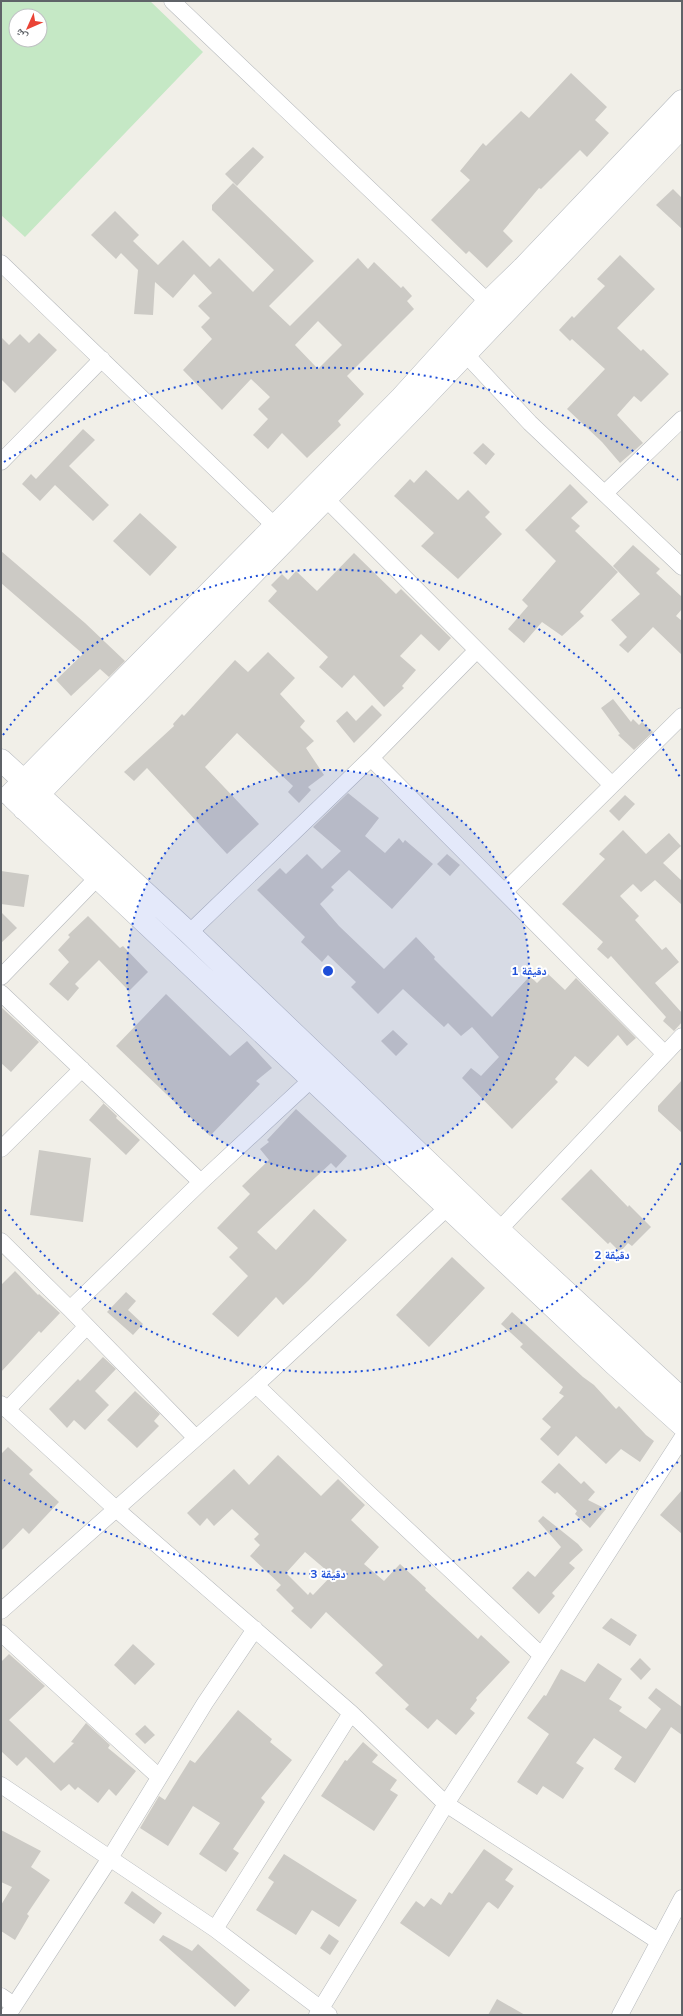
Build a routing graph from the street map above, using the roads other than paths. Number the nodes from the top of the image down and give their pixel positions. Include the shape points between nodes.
1 (172, 1) edge
2 (682, 101) edge
3 (682, 127) edge
4 (1, 263) edge
5 (488, 302) junction
6 (460, 348) junction
7 (102, 359) junction
8 (682, 419) edge
9 (1, 462) edge
10 (605, 493) junction
11 (324, 498) junction
12 (275, 526) junction
13 (682, 567) edge
14 (477, 650) junction
15 (682, 716) edge
16 (371, 758) junction
17 (1, 760) edge
18 (612, 785) junction
19 (19, 793) edge
20 (97, 878) junction
21 (504, 892) junction
22 (189, 933) junction
23 (1, 977) edge
24 (1, 993) edge
25 (682, 1036) edge
26 (665, 1054) junction
27 (82, 1069) junction
28 (313, 1078) junction
29 (1, 1150) edge
30 (201, 1182) junction
31 (448, 1207) junction
32 (500, 1230) junction
33 (1, 1241) edge
34 (70, 1309) junction
35 (86, 1326) junction
36 (256, 1385) junction
37 (682, 1399) edge
38 (4, 1407) edge
39 (682, 1425) edge
40 (195, 1438) junction
41 (682, 1438) edge
42 (116, 1509) junction
43 (1, 1611) edge
44 (255, 1629) junction
45 (1, 1633) edge
46 (541, 1655) junction
47 (351, 1713) junction
48 (159, 1777) junction
49 (1, 1784) edge
50 (446, 1804) junction
51 (110, 1858) junction
52 (681, 1901) edge
53 (215, 1929) junction
54 (658, 1941) junction
55 (8, 2005) edge
56 (322, 2013) edge
57 (620, 2015) edge

1 - 5 street
2 - 5 street
3 - 6 street
4 - 7 street
5 - 6 street
6 - 10 street via 530,423
6 - 11 street
6 - 12 street
7 - 9 street
7 - 12 street
8 - 10 street
10 - 13 street
11 - 14 street
11 - 19 street
12 - 19 street
14 - 16 street
14 - 18 street
15 - 18 street
16 - 21 street
16 - 22 street
17 - 19 street
18 - 21 street
19 - 20 street
19 - 22 street
20 - 23 street
20 - 28 street
21 - 26 street
22 - 32 street
24 - 27 street
25 - 26 street
26 - 32 street
27 - 29 street
27 - 30 street
28 - 30 street
28 - 31 street
30 - 34 street
31 - 36 street
31 - 39 street
32 - 37 street
33 - 34 street
34 - 35 street
35 - 38 street
35 - 40 street
36 - 40 street
36 - 46 street
38 - 42 street
40 - 42 street
41 - 46 street
42 - 43 street
42 - 44 street
44 - 47 street
44 - 48 street
45 - 48 street
46 - 50 street
47 - 50 street
47 - 53 street
48 - 51 street
49 - 51 street
50 - 54 street
50 - 56 street
51 - 53 street
51 - 55 street
52 - 54 street
53 - 56 street
54 - 57 street

